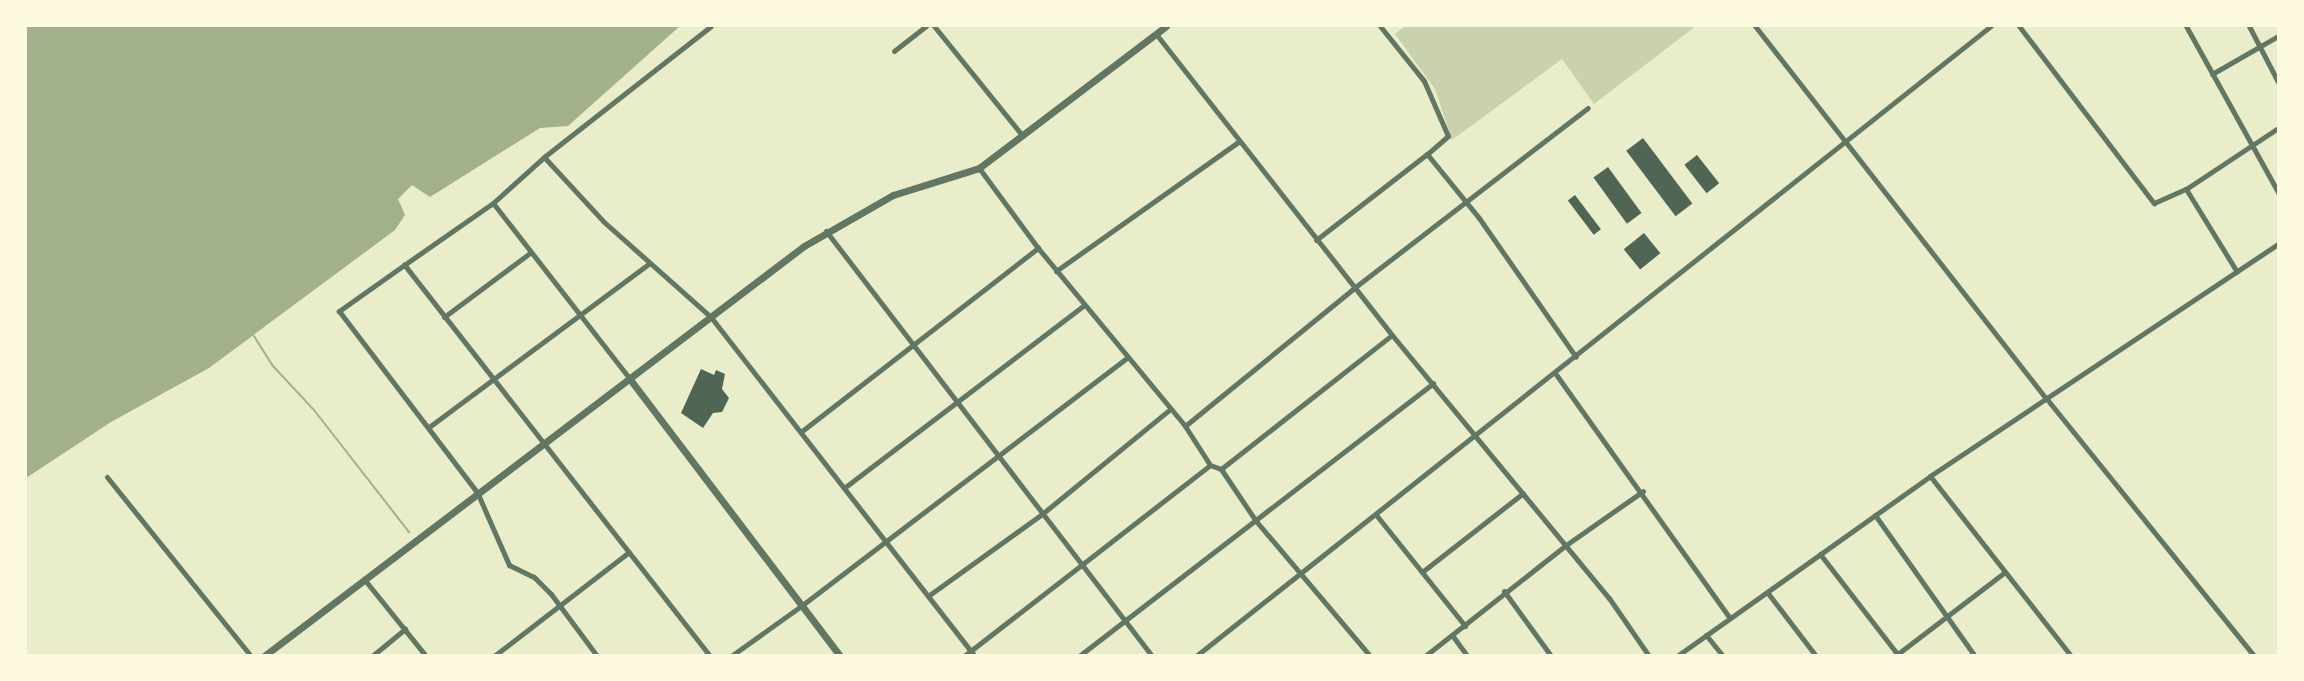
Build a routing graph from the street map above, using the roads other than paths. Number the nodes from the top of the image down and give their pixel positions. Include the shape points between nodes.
1 (711, 26) edge
2 (926, 26) edge
3 (934, 26) edge
4 (1166, 26) edge
5 (1380, 26) edge
6 (1755, 26) edge
7 (1991, 26) edge
8 (2019, 26) edge
9 (2186, 26) edge
10 (2249, 26) edge
11 (1156, 34) junction
12 (2278, 36) edge
13 (2259, 47) junction
14 (894, 51) dead end
15 (2212, 74) junction
16 (2278, 82) edge
17 (1588, 108) dead end
18 (2278, 128) edge
19 (1021, 134) junction
20 (1238, 142) junction
21 (1845, 144) junction
22 (2252, 144) junction
23 (1427, 154) junction
24 (544, 157) junction
25 (979, 168) junction
26 (2186, 189) junction
27 (2278, 192) edge
28 (1467, 202) junction
29 (492, 203) junction
30 (826, 231) junction
31 (1316, 240) junction
32 (2278, 244) edge
33 (1038, 248) junction
34 (530, 254) junction
35 (650, 263) junction
36 (404, 265) junction
37 (1056, 271) junction
38 (2237, 272) junction
39 (1354, 288) junction
40 (1084, 305) junction
41 (579, 315) junction
42 (710, 316) junction
43 (444, 317) junction
44 (1392, 335) junction
45 (914, 344) junction
46 (1576, 357) junction
47 (1126, 358) junction
48 (1555, 372) junction
49 (495, 378) junction
50 (629, 378) junction
51 (1433, 383) junction
52 (2046, 398) junction
53 (960, 403) junction
54 (1169, 410) junction
55 (1185, 426) junction
56 (429, 427) junction
57 (802, 431) junction
58 (1477, 435) junction
59 (545, 441) junction
60 (998, 456) junction
61 (1210, 465) junction
62 (1221, 469) junction
63 (1930, 476) junction
64 (107, 477) dead end
65 (844, 488) junction
66 (1643, 491) junction
67 (477, 492) junction
68 (1523, 493) junction
69 (1042, 514) junction
70 (1875, 514) junction
71 (1377, 516) junction
72 (1256, 521) junction
73 (885, 542) junction
74 (1566, 545) junction
75 (629, 552) junction
76 (1820, 554) junction
77 (1081, 565) junction
78 (1302, 572) junction
79 (1422, 572) junction
80 (2005, 572) junction
81 (364, 579) junction
82 (1504, 591) junction
83 (1767, 592) junction
84 (928, 596) junction
85 (558, 606) junction
86 (801, 606) junction
87 (1730, 618) junction
88 (1946, 618) junction
89 (1124, 620) junction
90 (1465, 626) junction
91 (405, 629) junction
92 (1452, 635) junction
93 (1707, 635) junction
94 (973, 653) edge
95 (1897, 655) edge
96 (251, 656) edge
97 (264, 656) edge
98 (372, 656) edge
99 (426, 656) edge
100 (494, 656) edge
101 (597, 656) edge
102 (710, 656) edge
103 (731, 656) edge
104 (840, 656) edge
105 (964, 656) edge
106 (1079, 656) edge
107 (1152, 656) edge
108 (1196, 656) edge
109 (1370, 656) edge
110 (1425, 656) edge
111 (1467, 656) edge
112 (1551, 656) edge
113 (1649, 656) edge
114 (1677, 656) edge
115 (1723, 656) edge
116 (1816, 656) edge
117 (1975, 656) edge
118 (2070, 656) edge
119 (2254, 656) edge

1 - 24 street
2 - 14 street
3 - 19 street
4 - 11 street
5 - 23 street via 1424,81 1448,136
6 - 21 street
7 - 21 street
8 - 26 street via 2154,202
9 - 15 street
10 - 13 street
11 - 19 street
11 - 20 street
12 - 13 street
13 - 15 street
13 - 16 street
15 - 22 street
17 - 28 street
18 - 22 street
19 - 25 street
20 - 31 street
20 - 37 street
21 - 46 street
21 - 52 street
22 - 26 street
22 - 27 street
23 - 28 street
23 - 31 street
24 - 29 street
24 - 35 street via 604,222
25 - 30 street via 893,195
25 - 33 street
26 - 38 street
28 - 39 street
28 - 46 street
29 - 34 street
29 - 36 street
30 - 42 street
30 - 45 street
31 - 39 street
32 - 38 street
33 - 37 street
33 - 45 street
34 - 41 street
34 - 43 street
35 - 41 street
35 - 42 street
36 - 43 street
36 - 56 street via 339,311
37 - 40 street
38 - 52 street
39 - 44 street
39 - 55 street
40 - 47 street
40 - 53 street
41 - 49 street
41 - 50 street
42 - 50 street
42 - 57 street
43 - 49 street
44 - 51 street
44 - 62 street
45 - 53 street
45 - 57 street
46 - 48 street
47 - 54 street
47 - 60 street
48 - 58 street
48 - 66 street via 1596,433
49 - 56 street
49 - 59 street
50 - 59 street
50 - 86 street
51 - 58 street
51 - 72 street
52 - 63 street
52 - 119 street
53 - 60 street
53 - 65 street
54 - 55 street
54 - 69 street
55 - 61 street
56 - 67 street
57 - 65 street
58 - 68 street
58 - 71 street
59 - 67 street
59 - 75 street
60 - 69 street
60 - 73 street
61 - 62 street
61 - 77 street
62 - 72 street
63 - 70 street
63 - 80 street
64 - 96 street
65 - 73 street
66 - 74 street
66 - 87 street
67 - 81 street
67 - 85 street via 509,565 534,577
68 - 74 street
68 - 79 street
69 - 77 street
69 - 84 street
70 - 76 street
70 - 88 street
71 - 78 street
71 - 79 street
72 - 78 street
72 - 89 street
73 - 84 street
73 - 86 street
74 - 82 street
74 - 113 street
75 - 85 street
75 - 102 street
76 - 83 street
76 - 95 street
77 - 89 street
77 - 94 street
78 - 108 street
78 - 109 street
79 - 90 street
80 - 88 street
80 - 118 street
81 - 91 street
81 - 97 street
82 - 90 street
82 - 112 street
83 - 87 street
83 - 116 street
84 - 94 street
85 - 100 street
85 - 101 street
86 - 103 street
86 - 104 street
87 - 93 street
88 - 95 street
88 - 117 street
89 - 106 street
89 - 107 street
90 - 92 street
91 - 98 street
91 - 99 street
92 - 110 street
92 - 111 street
93 - 114 street
93 - 115 street
94 - 105 street

